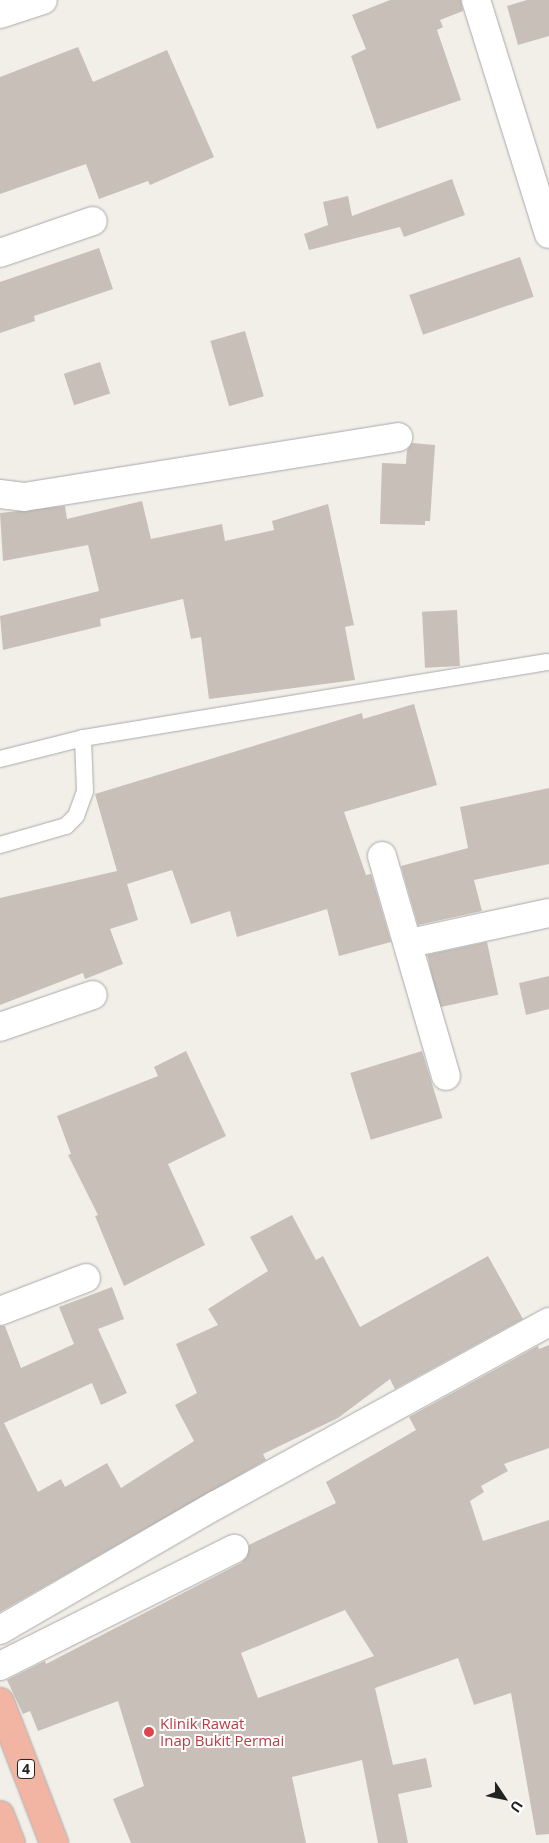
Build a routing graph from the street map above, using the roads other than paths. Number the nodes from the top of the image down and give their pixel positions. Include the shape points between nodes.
1 (43, 0) edge
2 (476, 0) edge
3 (0, 14) edge
4 (93, 221) dead end
5 (549, 234) edge
6 (0, 253) edge
7 (398, 437) dead end
8 (0, 494) edge
9 (547, 662) dead end
10 (83, 738) junction
11 (0, 759) edge
12 (0, 845) edge
13 (382, 856) dead end
14 (549, 913) edge
15 (410, 943) junction
16 (93, 995) dead end
17 (0, 1027) edge
18 (446, 1076) dead end
19 (86, 1278) dead end
20 (0, 1311) edge
21 (549, 1322) edge
22 (234, 1549) dead end
23 (0, 1630) edge
24 (0, 1666) edge
25 (0, 1702) edge
26 (54, 1843) edge

1 - 3 street
2 - 5 street
4 - 6 street
7 - 8 street via 24,497
9 - 10 lane
10 - 11 lane
10 - 12 lane via 84,791 76,816 66,826
13 - 15 street
14 - 15 street
15 - 18 street
16 - 17 street
19 - 20 street
21 - 23 street via 216,1505
22 - 24 street
25 - 26 highway, 4

